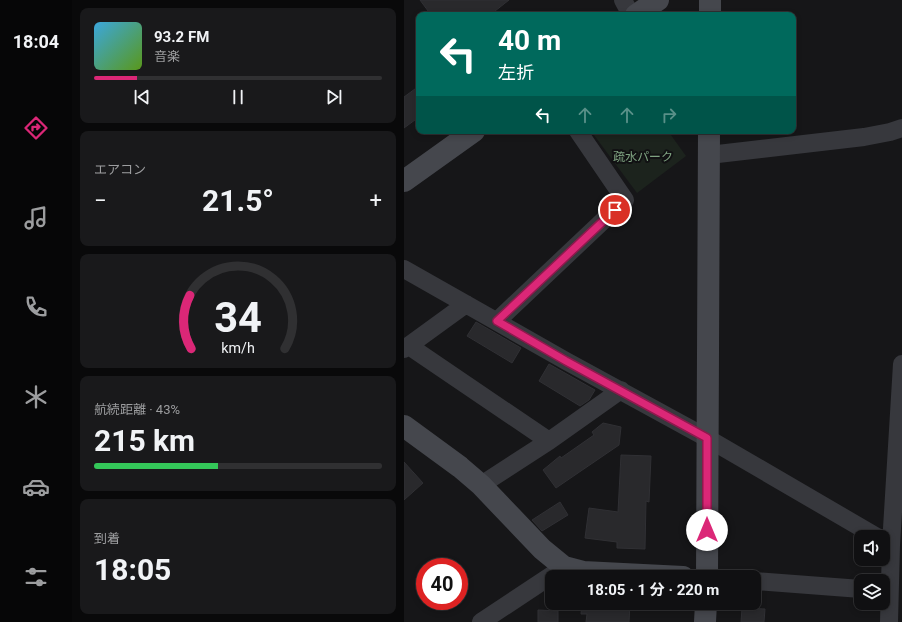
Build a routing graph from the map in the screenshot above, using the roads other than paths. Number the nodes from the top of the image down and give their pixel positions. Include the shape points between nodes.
1 (623, 0) edge
2 (658, 0) edge
3 (710, 0) edge
4 (630, 12) edge
5 (640, 12) edge
6 (710, 12) edge
7 (902, 128) edge
8 (470, 134) edge
9 (580, 134) edge
10 (709, 134) edge
11 (709, 155) junction
12 (404, 181) edge
13 (404, 269) edge
14 (466, 304) junction
15 (497, 321) junction
16 (407, 348) edge
17 (902, 364) edge
18 (621, 390) junction
19 (404, 426) edge
20 (707, 438) junction
21 (549, 441) junction
22 (482, 485) junction
23 (865, 530) edge
24 (885, 530) edge
25 (888, 566) edge
26 (564, 567) junction
27 (575, 570) edge
28 (707, 570) edge
29 (761, 582) edge
30 (854, 588) edge
31 (892, 591) edge
32 (706, 610) edge
33 (481, 622) edge
34 (705, 622) edge
35 (889, 622) edge

1 - 4 street
2 - 5 street
3 - 6 street
7 - 11 street via 864,137
8 - 12 street
9 - 15 street via 626,200
10 - 11 street
11 - 20 street
13 - 14 street
14 - 15 street
14 - 16 street
15 - 18 street
16 - 21 street
17 - 24 street
18 - 20 street
18 - 21 street
19 - 22 street
20 - 23 street
20 - 28 street
21 - 22 street
22 - 26 street via 542,549
25 - 31 street
26 - 27 street
26 - 33 street
29 - 30 street
31 - 35 street
32 - 34 street

